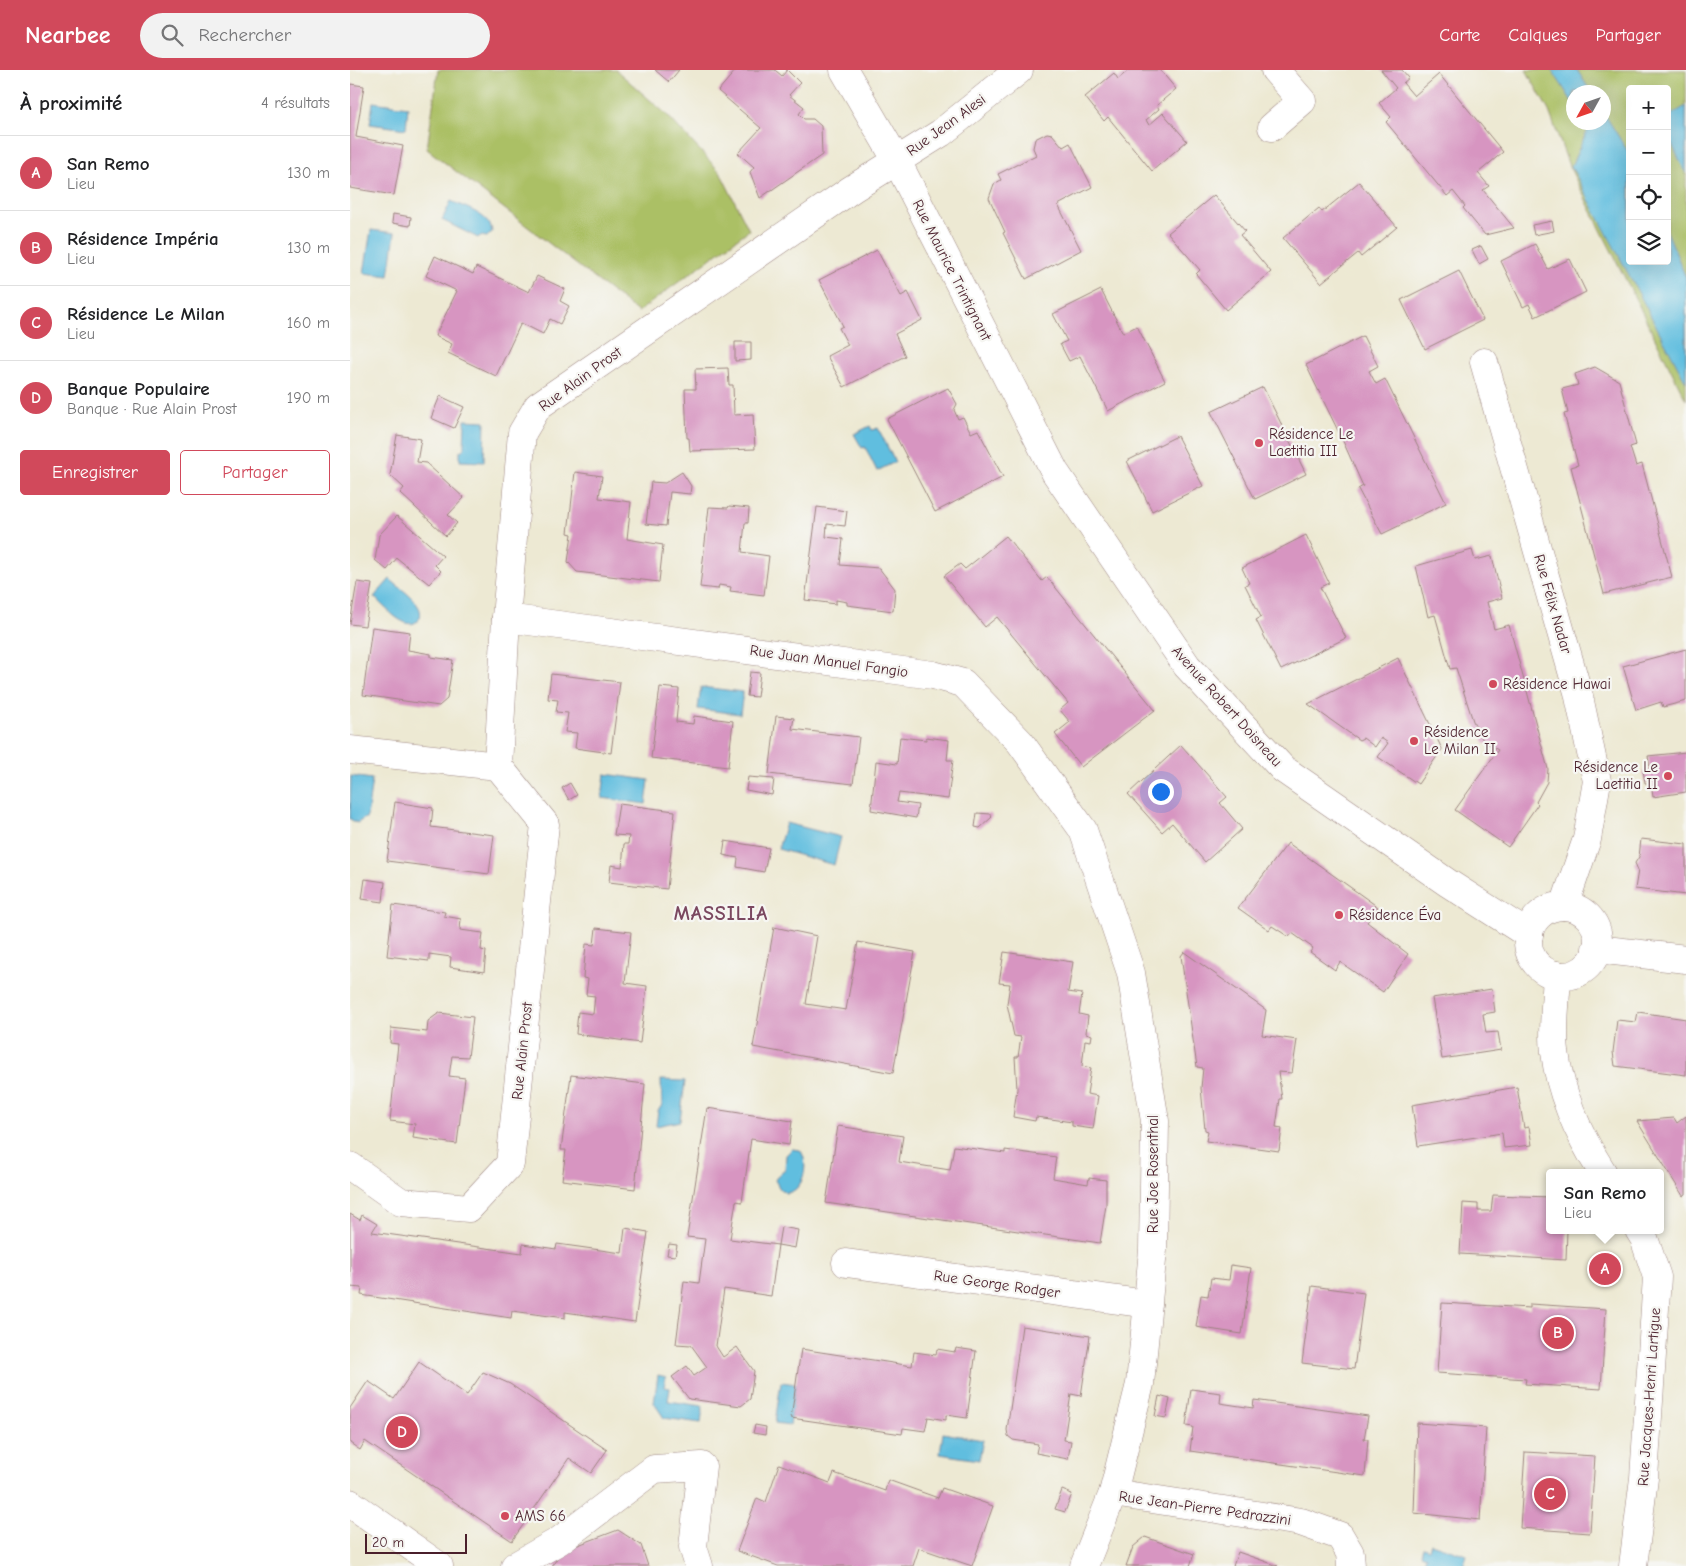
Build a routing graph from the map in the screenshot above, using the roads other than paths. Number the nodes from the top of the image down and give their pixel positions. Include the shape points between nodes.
1 (844, 70) edge
2 (1019, 70) edge
3 (1275, 70) edge
4 (1272, 127) dead end
5 (896, 161) junction
6 (1484, 362) dead end
7 (1054, 472) joint
8 (506, 618) junction
9 (350, 750) edge
10 (498, 766) junction
11 (1084, 830) joint
12 (1564, 906) junction
13 (1529, 935) junction
14 (1596, 948) junction
15 (1686, 959) edge
16 (1557, 975) junction
17 (350, 1166) edge
18 (1601, 1169) edge
19 (1642, 1234) edge
20 (846, 1263) dead end
21 (1148, 1304) junction
22 (1113, 1493) junction
23 (350, 1503) edge
24 (439, 1566) edge
25 (515, 1566) edge
26 (699, 1566) edge
27 (1084, 1566) edge
28 (1351, 1566) edge
29 (1633, 1566) edge

1 - 5 street, Rue Maurice Trintignant
2 - 5 street, Rue Jean Alesi via 941,133
3 - 4 street via 1302,101
5 - 7 street, Rue Maurice Trintignant
5 - 8 street, Rue Alain Prost via 538,406 522,433
6 - 12 street, Rue Félix Nadar via 1578,692 1597,781 1587,839
7 - 13 street, Avenue Robert Doisneau via 1187,666 1283,769
8 - 10 street, Rue Alain Prost
8 - 11 street, Rue Juan Manuel Fangio via 933,676 963,683 1020,742
9 - 10 street
10 - 17 street, Rue Alain Prost via 546,824 510,1164 469,1208 401,1202
11 - 21 street, Rue Joe Rosenthal via 1131,973 1155,1121 1153,1250
12 - 13 street via 1545,910 1532,925
12 - 14 street via 1576,908 1590,920 1597,936
13 - 16 street via 1528,946 1538,965
14 - 15 street
14 - 16 street via 1593,958 1578,972
16 - 18 street via 1554,1052 1564,1094
19 - 29 street, Rue Jacques-Henri Lartigue via 1657,1277 1644,1478
20 - 21 street, Rue George Rodger
21 - 22 street, Rue Joe Rosenthal via 1140,1384
22 - 27 street, Rue Jean-Pierre Pedrazzini
22 - 28 street, Rue Jean-Pierre Pedrazzini via 1301,1522 1340,1536 1350,1553
23 - 24 street
25 - 26 street via 559,1541 654,1469 702,1466 692,1547

